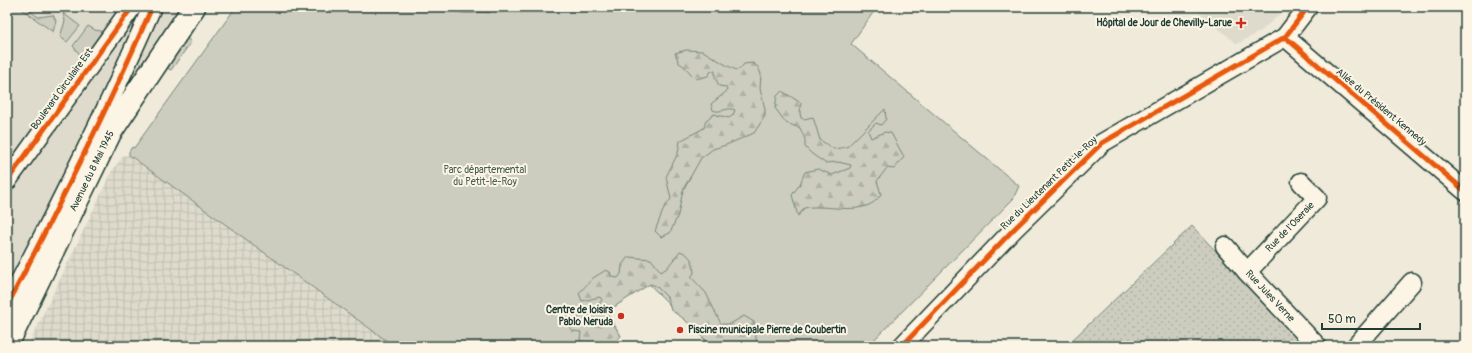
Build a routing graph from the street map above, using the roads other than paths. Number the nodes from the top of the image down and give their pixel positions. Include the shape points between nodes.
1 (132, 7) edge
2 (152, 7) edge
3 (194, 7) edge
4 (1308, 7) edge
5 (1286, 37) junction
6 (7, 181) edge
7 (1301, 182) dead end
8 (1465, 191) edge
9 (1225, 246) dead end
10 (1246, 272) junction
11 (1412, 282) dead end
12 (7, 306) edge
13 (7, 345) edge
14 (902, 346) edge
15 (1317, 346) edge
16 (1356, 346) edge

1 - 6 street, Boulevard Circulaire Est
2 - 12 street via 104,111
3 - 13 main road, Avenue du 8 Mai 1945 via 110,133
4 - 5 street, Rue du Lieutenant Petit-le-Roy
5 - 8 street, Allée du Président Kennedy
5 - 14 street, Rue du Lieutenant Petit-le-Roy via 1102,143 1024,219
7 - 10 street, Rue de l'Oseraie via 1317,198
9 - 10 street, Rue Jules Verne
10 - 15 street, Rue Jules Verne
11 - 16 street

